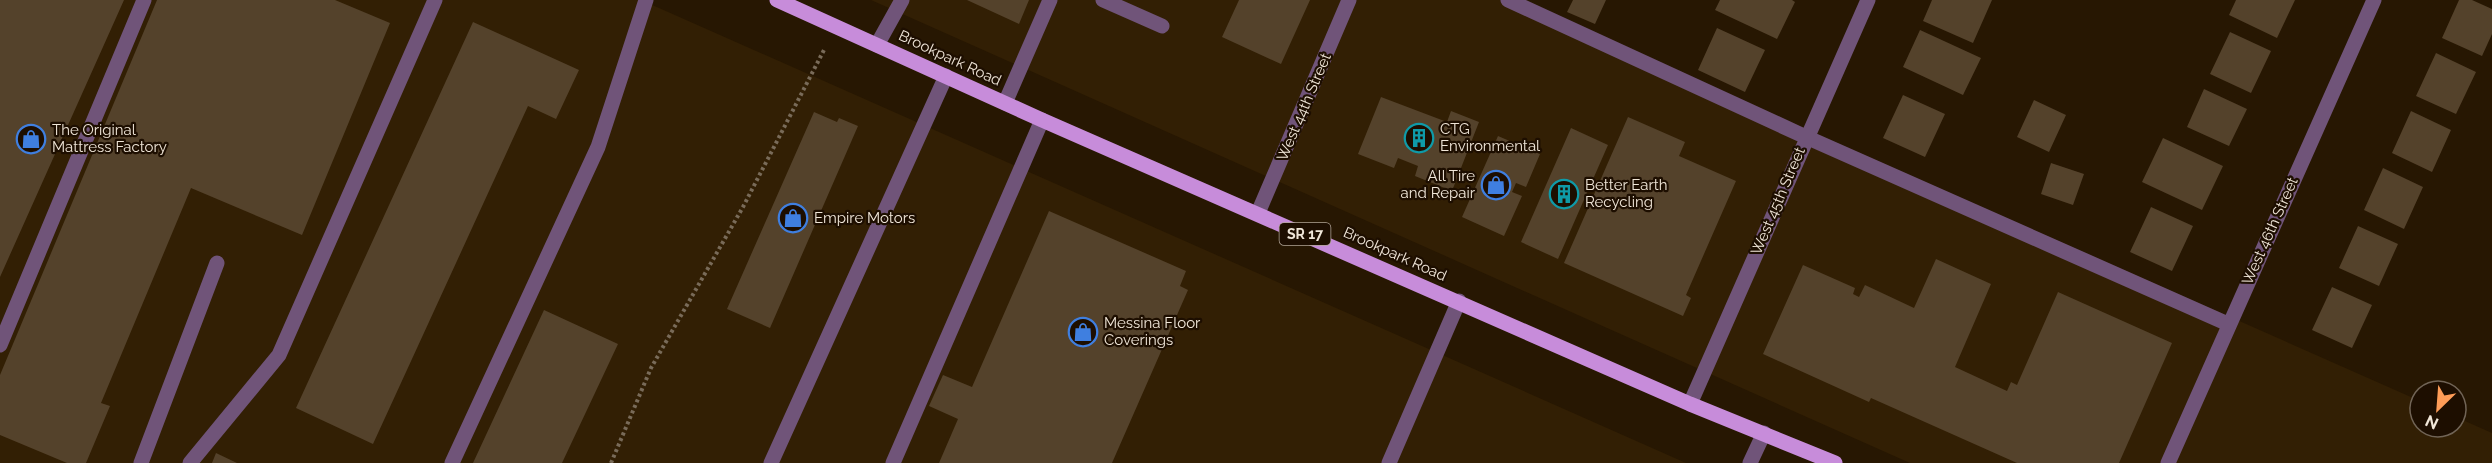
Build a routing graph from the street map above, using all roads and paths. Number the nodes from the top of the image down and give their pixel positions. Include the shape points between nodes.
1 (144, 0) edge
2 (435, 0) edge
3 (646, 0) edge
4 (777, 0) edge
5 (901, 0) edge
6 (1050, 0) edge
7 (1103, 0) edge
8 (1349, 0) edge
9 (1508, 0) edge
10 (1868, 0) edge
11 (2374, 0) edge
12 (837, 26) junction
13 (1162, 26) dead end
14 (877, 45) junction
15 (946, 76) junction
16 (1005, 103) junction
17 (1042, 120) junction
18 (1806, 137) junction
19 (1258, 213) junction
20 (217, 263) dead end
21 (1459, 301) junction
22 (2228, 324) junction
23 (0, 345) edge
24 (1690, 404) junction
25 (1764, 433) junction
26 (141, 463) edge
27 (190, 463) edge
28 (452, 463) edge
29 (611, 463) edge
30 (771, 463) edge
31 (894, 463) edge
32 (1389, 463) edge
33 (1750, 463) edge
34 (1835, 463) edge
35 (2168, 463) edge

1 - 23 street
2 - 27 street via 279,355
3 - 28 street via 598,147
4 - 12 main road, Brookpark Road / SR 17
5 - 14 street
6 - 16 street
7 - 13 street
8 - 19 street, West 44th Street
9 - 18 street
10 - 18 street, West 45th Street
11 - 22 street, West 46th Street
12 - 14 main road, Brookpark Road / SR 17
12 - 29 path via 743,207 651,368
14 - 15 main road, Brookpark Road / SR 17
15 - 16 main road, Brookpark Road / SR 17
15 - 30 street
16 - 17 main road, Brookpark Road / SR 17
17 - 19 main road, Brookpark Road / SR 17
17 - 31 street
18 - 22 street
18 - 24 street, West 45th Street
19 - 21 main road, Brookpark Road / SR 17
20 - 26 street
21 - 24 main road, Brookpark Road / SR 17
21 - 32 street
22 - 35 street, West 46th Street
24 - 25 main road, Brookpark Road / SR 17
25 - 33 street
25 - 34 main road, Brookpark Road / SR 17

